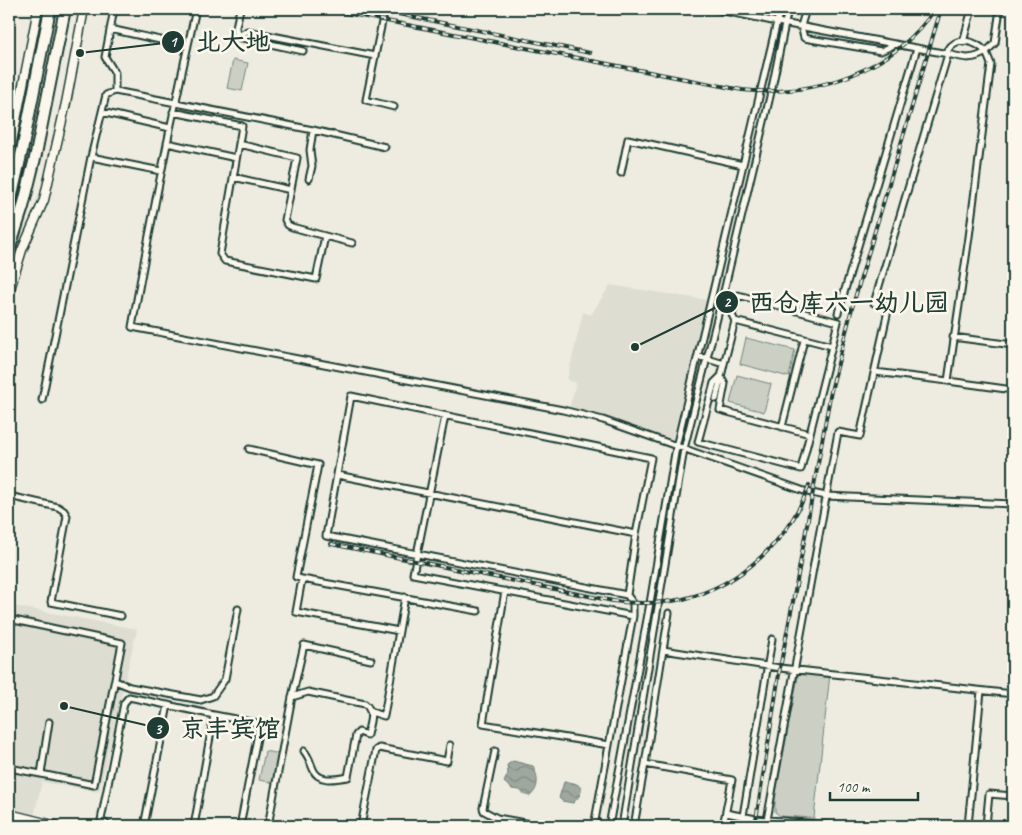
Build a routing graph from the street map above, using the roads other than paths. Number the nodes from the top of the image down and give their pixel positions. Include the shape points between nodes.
1 (38, 9) edge
2 (50, 9) edge
3 (65, 9) edge
4 (84, 9) edge
5 (114, 9) edge
6 (196, 9) edge
7 (240, 9) edge
8 (345, 9) edge
9 (715, 9) edge
10 (780, 9) edge
11 (788, 9) edge
12 (806, 9) edge
13 (972, 9) edge
14 (1000, 9) edge
15 (367, 11) edge
16 (777, 22) junction
17 (785, 23) junction
18 (801, 26) junction
19 (110, 29) junction
20 (237, 37) junction
21 (963, 42) junction
22 (896, 44) junction
23 (187, 46) junction
24 (917, 48) junction
25 (303, 51) dead end
26 (986, 52) junction
27 (948, 54) junction
28 (374, 56) junction
29 (56, 58) joint
30 (115, 91) junction
31 (175, 102) junction
32 (394, 107) dead end
33 (102, 112) junction
34 (173, 112) junction
35 (170, 128) junction
36 (313, 130) junction
37 (167, 143) junction
38 (239, 144) junction
39 (385, 146) dead end
40 (9, 156) edge
41 (91, 157) junction
42 (236, 158) junction
43 (743, 165) junction
44 (161, 171) junction
45 (621, 173) dead end
46 (233, 177) junction
47 (309, 179) dead end
48 (291, 190) junction
49 (9, 207) edge
50 (325, 236) junction
51 (352, 243) dead end
52 (9, 249) edge
53 (22, 250) junction
54 (9, 292) edge
55 (838, 313) dead end
56 (734, 321) junction
57 (954, 337) junction
58 (804, 340) junction
59 (1013, 345) edge
60 (832, 346) junction
61 (698, 356) junction
62 (707, 359) junction
63 (724, 364) junction
64 (874, 372) junction
65 (721, 376) junction
66 (948, 381) junction
67 (1013, 390) edge
68 (716, 399) dead end
69 (42, 400) dead end
70 (445, 416) junction
71 (782, 426) junction
72 (810, 434) junction
73 (676, 447) junction
74 (249, 449) dead end
75 (684, 449) junction
76 (337, 475) junction
77 (430, 494) junction
78 (9, 496) edge
79 (826, 496) junction
80 (1013, 504) edge
81 (636, 534) junction
82 (417, 555) junction
83 (302, 579) junction
84 (505, 592) junction
85 (627, 595) junction
86 (405, 598) junction
87 (238, 609) dead end
88 (478, 611) dead end
89 (669, 614) dead end
90 (121, 616) dead end
91 (632, 616) junction
92 (9, 619) edge
93 (399, 631) junction
94 (772, 639) dead end
95 (663, 650) junction
96 (371, 660) dead end
97 (767, 666) junction
98 (794, 670) junction
99 (115, 681) junction
100 (981, 691) junction
101 (1013, 694) edge
102 (292, 697) junction
103 (168, 705) junction
104 (371, 712) junction
105 (214, 715) junction
106 (49, 722) dead end
107 (450, 745) dead end
108 (609, 745) junction
109 (304, 751) dead end
110 (494, 751) dead end
111 (645, 764) junction
112 (9, 768) edge
113 (41, 774) junction
114 (1013, 796) edge
115 (726, 813) junction
116 (9, 814) edge
117 (743, 816) junction
118 (497, 818) junction
119 (767, 820) junction
120 (784, 823) edge
121 (40, 824) edge
122 (57, 826) edge
123 (110, 826) edge
124 (144, 826) edge
125 (194, 826) edge
126 (240, 826) edge
127 (268, 826) edge
128 (360, 826) edge
129 (496, 826) edge
130 (542, 826) edge
131 (594, 826) edge
132 (609, 826) edge
133 (622, 826) edge
134 (634, 826) edge
135 (723, 826) edge
136 (838, 826) edge
137 (968, 826) edge
138 (986, 826) edge

1 - 40 street
2 - 49 highway, bridge
3 - 29 street
4 - 53 street via 44,200
5 - 19 street
6 - 23 street
7 - 20 street
8 - 15 street
9 - 16 street
10 - 16 street
11 - 17 street
12 - 18 street
13 - 21 street
14 - 26 street via 995,43
15 - 28 street via 383,17
16 - 17 street
16 - 43 street
17 - 18 street
17 - 62 street
18 - 22 street
18 - 22 street via 804,38 881,51
19 - 23 street
19 - 30 street via 105,57 115,73
20 - 25 street
20 - 28 street via 248,31
21 - 26 street via 981,46
21 - 27 street via 950,46
22 - 24 street
23 - 31 street
24 - 27 street
24 - 55 street
26 - 27 street via 970,58
26 - 57 street via 991,64
27 - 64 street via 874,302 890,306
28 - 32 street via 366,100
29 - 52 highway, bridge via 23,207
30 - 31 street
30 - 33 street via 106,96
31 - 34 street
31 - 36 street
33 - 35 street
33 - 41 street
34 - 35 street
34 - 38 street via 242,126
35 - 37 street
36 - 39 street
36 - 47 street
37 - 42 street
37 - 44 street
38 - 42 street
38 - 48 street via 297,158
41 - 44 street
41 - 69 street
42 - 46 street
43 - 45 street via 628,140
43 - 61 street
44 - 73 street via 132,328 562,410 603,420
46 - 48 street
46 - 50 street via 220,254 225,261 316,280
48 - 50 street via 286,222 292,227
50 - 51 street
52 - 53 street
53 - 54 street
56 - 58 street
56 - 60 street via 732,315 738,295 838,322
56 - 63 street
57 - 59 street
57 - 66 street
58 - 60 street
58 - 71 street
60 - 72 street
61 - 62 street
61 - 73 street
62 - 63 street
62 - 75 street
63 - 65 street
64 - 66 street
64 - 79 street via 860,436 838,432
65 - 68 street
65 - 71 street via 725,384 720,410
65 - 72 street via 714,383 698,442 801,469
66 - 67 street
70 - 76 street via 351,396
70 - 77 street
70 - 81 street via 651,458
71 - 72 street
73 - 75 street
73 - 132 street
74 - 83 street via 318,465 296,577
75 - 79 street
75 - 133 street
76 - 77 street
76 - 82 street via 326,536
77 - 81 street
77 - 82 street
78 - 90 street via 58,507 67,516 50,602
79 - 80 street
79 - 98 street
81 - 85 street
82 - 84 street via 413,574
82 - 85 street
83 - 86 street
83 - 93 street via 296,612
84 - 91 street
84 - 108 street via 483,724
85 - 91 street via 633,603
86 - 88 street
86 - 93 street
87 - 99 street via 225,679 213,696 200,700
89 - 95 street
91 - 108 street
92 - 99 street via 122,643
93 - 104 street via 384,716
94 - 97 street
95 - 97 street
95 - 111 street
96 - 102 street via 304,645
97 - 98 street
97 - 117 street
98 - 100 street
98 - 119 street
99 - 113 street via 94,785
100 - 101 street
100 - 137 street
102 - 104 street via 308,692 365,704
102 - 127 street
103 - 105 street
103 - 123 street via 129,697 124,703 101,820
103 - 124 street
104 - 109 street via 367,735 359,732 356,735 348,777 335,780 319,777
105 - 125 street
105 - 126 street via 258,726
106 - 113 street
107 - 128 street via 447,761 376,750
108 - 131 street
110 - 118 street via 483,808
111 - 115 street via 732,780
111 - 134 street
112 - 113 street
114 - 138 street via 989,794
115 - 117 street
115 - 135 street
116 - 121 street
117 - 119 street
118 - 129 street
118 - 130 street
119 - 120 street
120 - 136 street
121 - 122 street

